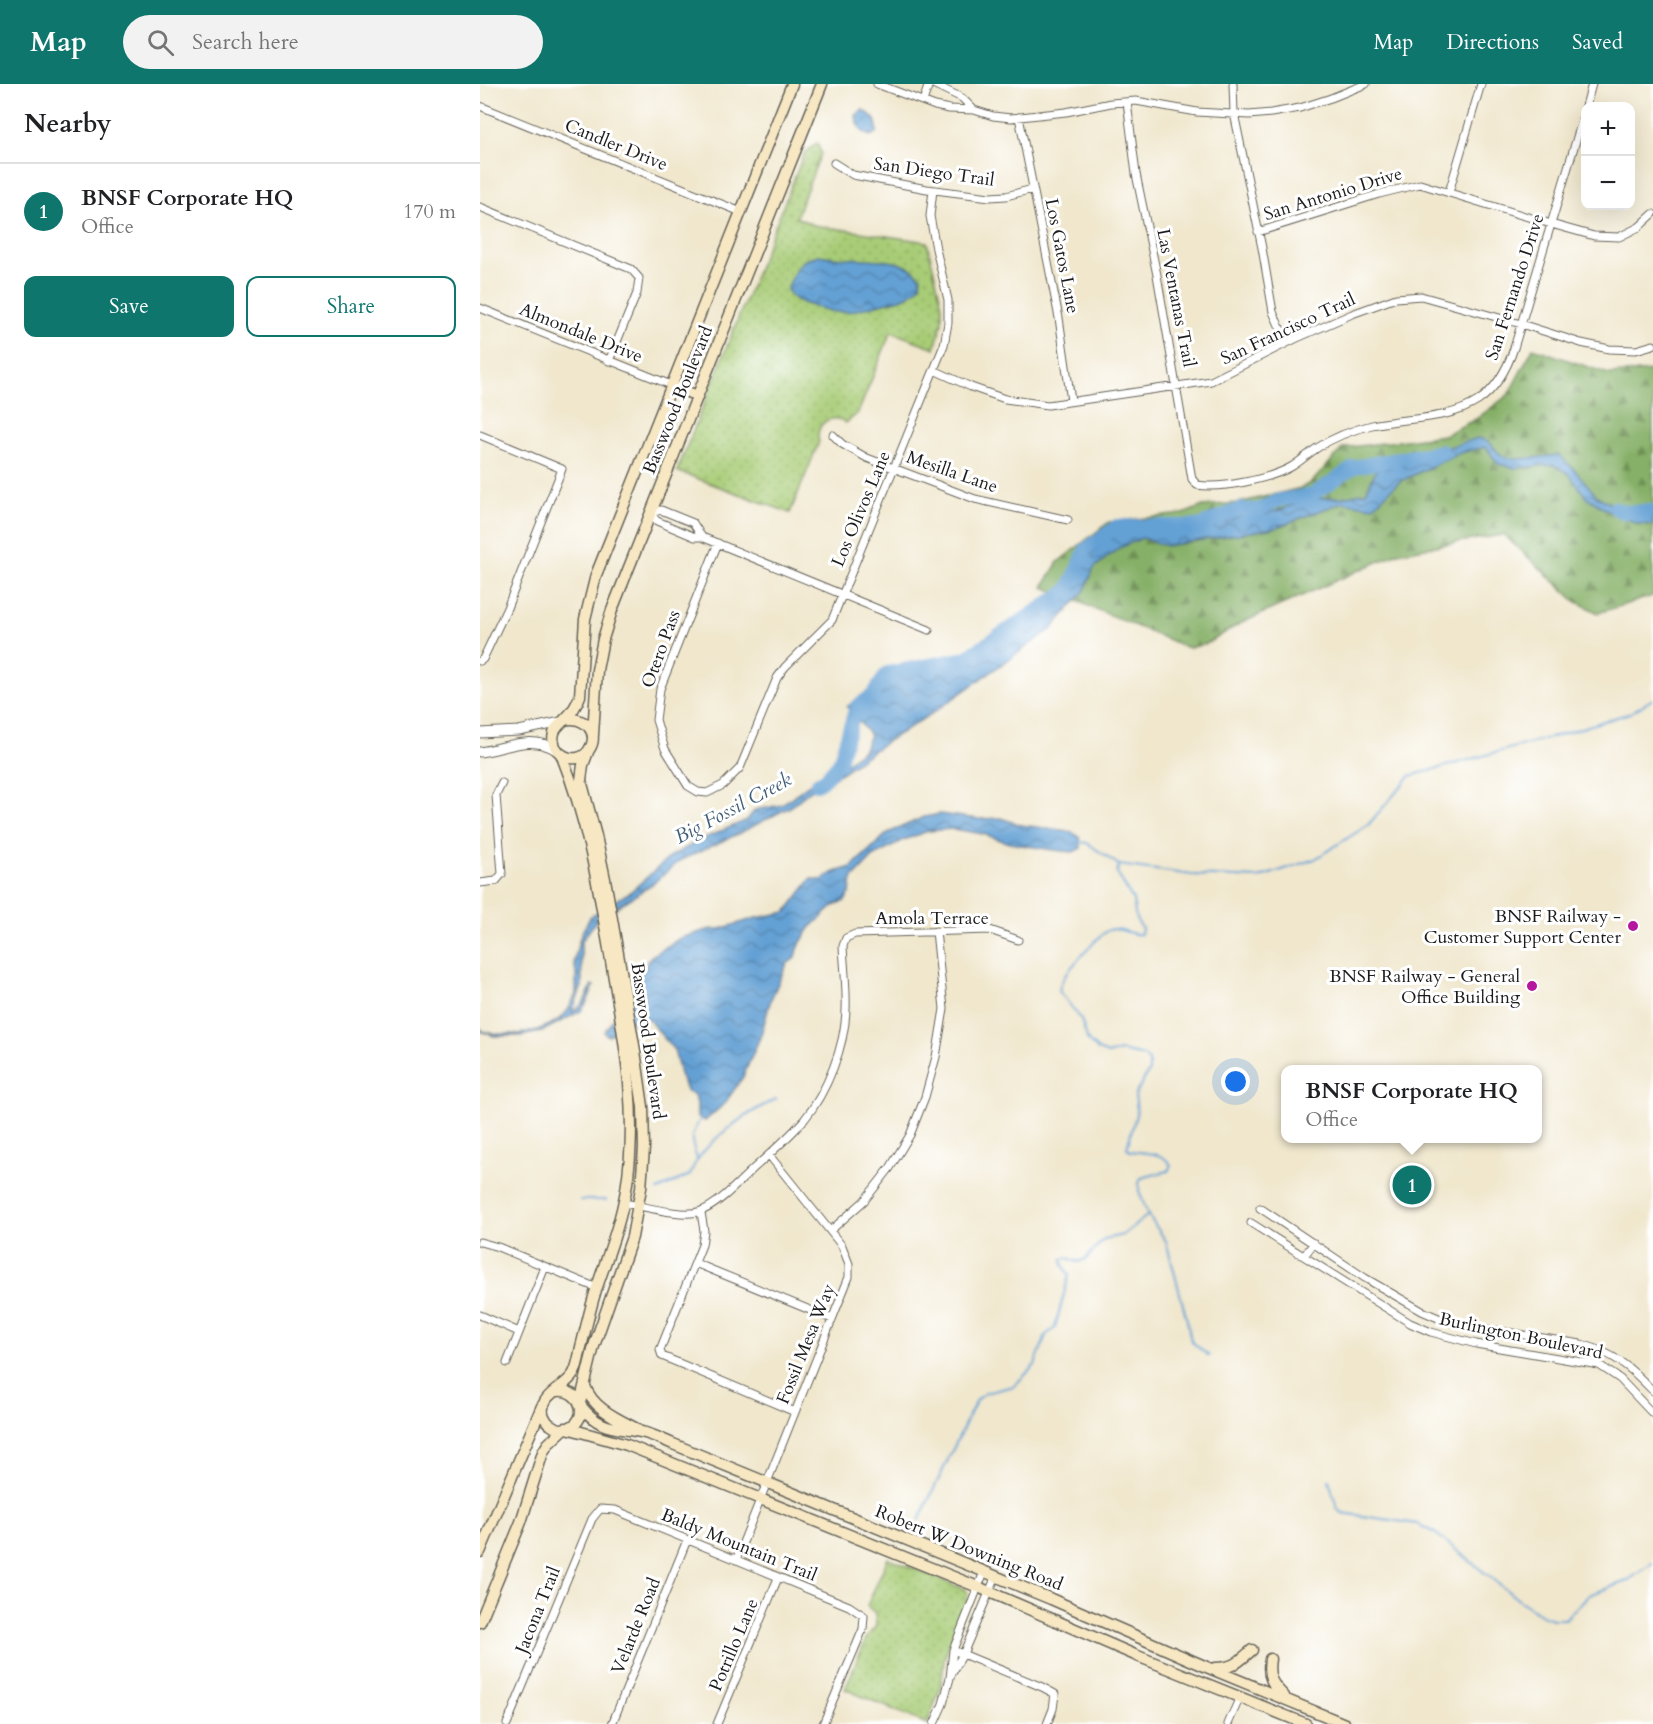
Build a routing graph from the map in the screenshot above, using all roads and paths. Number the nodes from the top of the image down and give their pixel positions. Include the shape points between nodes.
1 (792, 84) edge
2 (822, 84) edge
3 (877, 84) edge
4 (931, 84) edge
5 (1233, 84) edge
6 (1366, 84) edge
7 (1482, 84) edge
8 (1592, 84) edge
9 (956, 95) junction
10 (923, 101) junction
11 (1127, 102) junction
12 (1587, 102) edge
13 (480, 106) edge
14 (952, 109) junction
15 (974, 110) junction
16 (1234, 113) junction
17 (1019, 117) junction
18 (1581, 124) edge
19 (834, 163) dead end
20 (1033, 189) junction
21 (933, 190) junction
22 (1449, 192) junction
23 (480, 207) edge
24 (741, 212) junction
25 (1653, 214) edge
26 (1551, 224) junction
27 (1258, 232) junction
28 (480, 308) edge
29 (1521, 324) junction
30 (1287, 343) junction
31 (1653, 345) edge
32 (609, 361) junction
33 (934, 370) junction
34 (671, 385) junction
35 (1177, 386) junction
36 (697, 396) junction
37 (1071, 401) junction
38 (480, 435) edge
39 (833, 435) dead end
40 (895, 468) junction
41 (1211, 487) joint
42 (650, 513) junction
43 (687, 520) junction
44 (1068, 520) dead end
45 (682, 532) junction
46 (702, 537) junction
47 (718, 543) junction
48 (843, 594) junction
49 (929, 630) dead end
50 (480, 661) edge
51 (563, 721) junction
52 (480, 733) edge
53 (593, 735) junction
54 (480, 752) edge
55 (559, 752) junction
56 (588, 752) junction
57 (502, 783) dead end
58 (698, 792) joint
59 (602, 882) junction
60 (480, 883) edge
61 (936, 931) junction
62 (1018, 940) dead end
63 (631, 1052) junction
64 (769, 1155) junction
65 (624, 1203) junction
66 (638, 1205) junction
67 (1260, 1208) dead end
68 (701, 1212) junction
69 (1251, 1223) dead end
70 (830, 1231) junction
71 (480, 1242) edge
72 (1314, 1243) junction
73 (1304, 1256) junction
74 (695, 1263) junction
75 (545, 1266) junction
76 (1365, 1278) junction
77 (597, 1288) junction
78 (1358, 1291) junction
79 (480, 1315) edge
80 (832, 1319) junction
81 (519, 1332) junction
82 (1504, 1332) junction
83 (1504, 1348) junction
84 (1620, 1361) junction
85 (507, 1363) dead end
86 (1612, 1372) junction
87 (585, 1386) junction
88 (556, 1391) junction
89 (1653, 1391) edge
90 (545, 1401) junction
91 (580, 1405) junction
92 (795, 1412) junction
93 (1653, 1414) edge
94 (566, 1428) junction
95 (642, 1432) junction
96 (766, 1482) junction
97 (760, 1498) junction
98 (600, 1509) joint
99 (687, 1540) junction
100 (481, 1549) edge
101 (736, 1560) junction
102 (984, 1572) junction
103 (996, 1576) junction
104 (778, 1578) junction
105 (978, 1587) junction
106 (990, 1592) junction
107 (480, 1622) edge
108 (953, 1650) junction
109 (1252, 1650) dead end
110 (963, 1654) junction
111 (1270, 1659) dead end
112 (1209, 1668) junction
113 (950, 1678) junction
114 (1240, 1697) junction
115 (1288, 1701) junction
116 (507, 1724) edge
117 (612, 1724) edge
118 (717, 1724) edge
119 (823, 1724) edge
120 (934, 1724) edge
121 (1047, 1724) edge
122 (1228, 1724) edge
123 (1306, 1724) edge
124 (1345, 1724) edge

1 - 24 main road, Basswood Boulevard
2 - 36 main road, Basswood Boulevard
3 - 10 street
4 - 9 street
4 - 10 street
5 - 16 street
6 - 16 street via 1300,108 1249,115
7 - 22 street
8 - 12 street, San Fernando Drive
9 - 14 street
9 - 15 street
10 - 14 street
11 - 16 street
11 - 17 street
11 - 35 street, Las Ventanas Trail via 1136,174
13 - 24 street, Candler Drive
14 - 15 street
15 - 17 street via 993,116
16 - 27 street
17 - 20 street, Los Gatos Lane
18 - 26 street, San Fernando Drive
19 - 21 street, San Diego Trail via 853,175
20 - 21 street, San Diego Trail via 990,197
20 - 37 street, Los Gatos Lane
21 - 33 street, Los Olivos Lane via 930,216 948,300 944,345
22 - 26 street, San Antonio Drive
22 - 27 street, San Antonio Drive via 1420,184
23 - 32 street via 631,269 639,278 637,293
24 - 34 main road, Basswood Boulevard
25 - 26 street, San Antonio Drive via 1619,237 1594,236
26 - 29 street, San Fernando Drive
27 - 30 street via 1273,312
28 - 32 street, Almondale Drive
29 - 30 street, San Francisco Trail via 1421,296 1404,297 1352,314
29 - 31 street, San Francisco Trail via 1609,349 1636,350
29 - 41 street, San Fernando Drive via 1509,363 1499,380 1462,410 1337,435 1292,466 1267,477
30 - 35 street, San Francisco Trail via 1211,381
32 - 34 street, Almondale Drive
33 - 37 street, San Francisco Trail via 1005,399 1048,405
33 - 40 street, Los Olivos Lane
34 - 36 main road
34 - 51 main road, Basswood Boulevard via 591,589 580,696
35 - 37 street, San Francisco Trail
35 - 41 street, Las Ventanas Trail via 1192,479 1197,485
36 - 42 main road, Basswood Boulevard
38 - 50 street via 562,469 507,608
39 - 40 street, Mesilla Lane via 867,458
40 - 44 street, Mesilla Lane via 975,499
40 - 48 street, Los Olivos Lane
42 - 43 street via 661,510
42 - 45 street via 657,521
42 - 53 main road, Basswood Boulevard via 603,639
43 - 45 street
43 - 46 street via 693,522
45 - 46 street
46 - 47 street
47 - 48 street
47 - 58 street, Otero Pass via 660,689 656,720 665,749 688,786
48 - 49 street
48 - 58 street, Los Olivos Lane via 832,620 777,678 740,768 723,785 707,793
51 - 52 street via 519,731
51 - 53 main road via 583,721
51 - 55 main road via 553,737
53 - 56 main road
54 - 55 street via 534,742
55 - 56 main road via 572,759
55 - 59 main road, Basswood Boulevard
56 - 59 main road, Basswood Boulevard via 581,780 596,836
57 - 60 street via 496,795 502,874 496,881
59 - 63 main road, Basswood Boulevard
61 - 62 street, Amola Terrace via 990,930
61 - 64 street, Amola Terrace via 855,934 846,938 846,1011 840,1047 827,1083 805,1119
61 - 70 street via 944,1009 926,1097 890,1168 864,1201
63 - 65 main road, Basswood Boulevard via 631,1128
63 - 66 main road, Basswood Boulevard via 644,1127
64 - 68 street
64 - 70 street, Fossil Mesa Way
65 - 66 street
65 - 77 main road, Basswood Boulevard
66 - 68 street via 669,1212
66 - 87 main road, Basswood Boulevard via 632,1237 594,1346
67 - 72 street, Burlington Boulevard
68 - 74 street via 704,1231
69 - 73 street, Burlington Boulevard
70 - 80 street, Fossil Mesa Way via 849,1264 849,1277
71 - 75 street
72 - 73 street
72 - 76 street, Burlington Boulevard
73 - 78 street, Burlington Boulevard
74 - 80 street
74 - 92 street via 660,1350 662,1356
75 - 77 street
75 - 81 street
76 - 78 street
76 - 82 street, Burlington Boulevard via 1443,1320
77 - 88 main road, Basswood Boulevard via 575,1371
78 - 83 street, Burlington Boulevard via 1431,1332
79 - 81 street
80 - 92 street, Fossil Mesa Way
81 - 85 street
82 - 83 street
82 - 84 street, Burlington Boulevard via 1581,1344 1607,1352
83 - 86 street, Burlington Boulevard via 1599,1365
84 - 86 street
84 - 89 street, Burlington Boulevard
86 - 93 street, Burlington Boulevard
87 - 91 main road, Basswood Boulevard
87 - 95 main road via 588,1395 603,1409
88 - 90 main road
88 - 91 main road via 572,1393
90 - 94 main road via 545,1420 554,1427
90 - 100 main road
91 - 94 main road via 578,1421
91 - 95 main road, Robert W Downing Road via 603,1425
92 - 96 street, Fossil Mesa Way
94 - 97 main road, Robert W Downing Road via 621,1442
94 - 107 main road via 543,1452 522,1522
95 - 96 main road, Robert W Downing Road
96 - 97 street, Fossil Mesa Way
96 - 102 main road, Robert W Downing Road
97 - 101 street, Fossil Mesa Way
97 - 105 main road, Robert W Downing Road
98 - 99 street, Baldy Mountain Trail via 615,1510
98 - 116 street, Jacona Trail via 592,1519
99 - 101 street, Baldy Mountain Trail
99 - 117 street, Velarde Road
101 - 104 street, Baldy Mountain Trail
102 - 103 main road, Robert W Downing Road
102 - 105 street
103 - 106 street
103 - 112 main road, Robert W Downing Road
104 - 118 street, Potrillo Lane
104 - 119 street, Baldy Mountain Trail via 849,1606 864,1616
105 - 106 main road, Robert W Downing Road
105 - 108 street
106 - 110 street
106 - 114 main road, Robert W Downing Road
108 - 110 street
108 - 113 street
109 - 112 main road via 1229,1668
110 - 113 street
110 - 121 street via 1055,1694
111 - 115 main road via 1270,1677
112 - 115 main road, Robert W Downing Road
113 - 120 street
114 - 122 street
114 - 123 main road, Robert W Downing Road
115 - 124 main road, Robert W Downing Road

